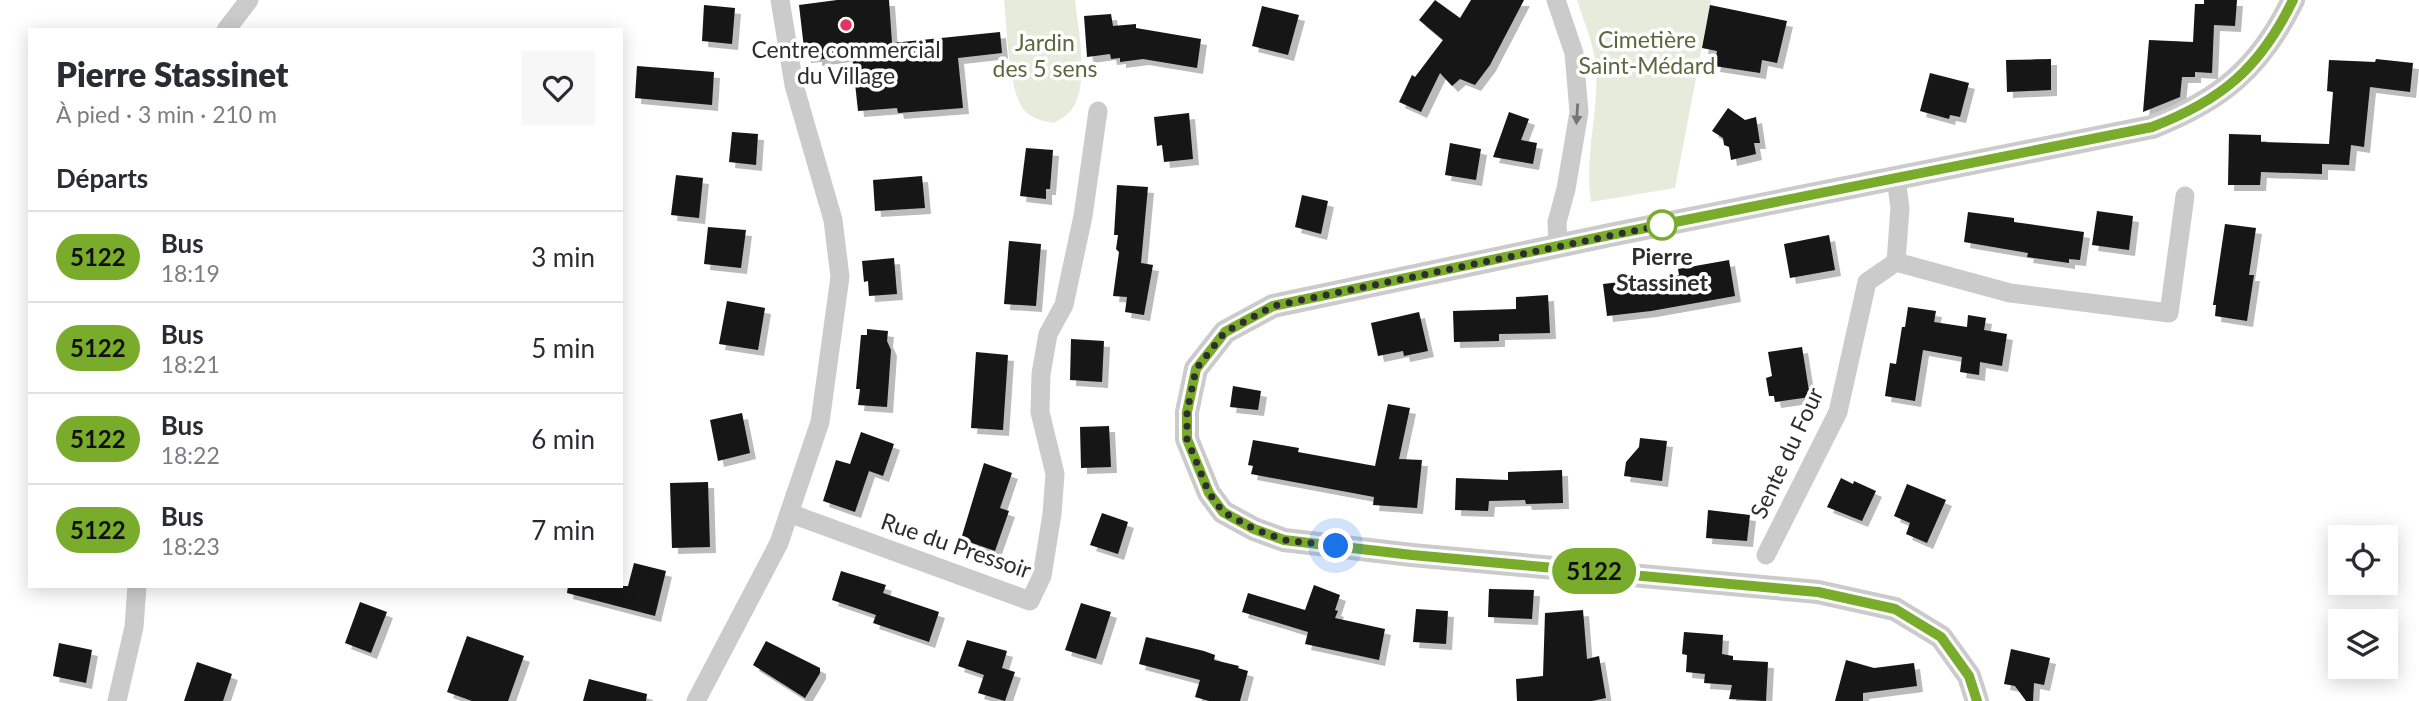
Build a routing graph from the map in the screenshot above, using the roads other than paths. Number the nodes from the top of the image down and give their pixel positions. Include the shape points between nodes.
1 (249, 0) edge
2 (780, 0) edge
3 (1556, 0) edge
4 (2293, 0) edge
5 (228, 28) edge
6 (1098, 111) dead end
7 (1896, 178) junction
8 (2185, 196) dead end
9 (1558, 247) junction
10 (1896, 262) junction
11 (789, 513) junction
12 (1766, 555) dead end
13 (137, 588) edge
14 (117, 701) edge
15 (696, 701) edge
16 (1977, 701) edge

1 - 5 street
2 - 11 street via 794,85 833,220 840,277 820,422
3 -> 9 street via 1574,53 1579,112 1558,222
4 - 7 street via 2252,64 2190,112 2152,127
6 - 11 street, Rue du Pressoir via 1067,292 1048,334 1041,374 1040,412 1055,474 1042,576 1030,601
7 - 9 street
7 - 10 street via 1900,208
8 - 10 street via 2169,313 2010,293
9 - 16 street via 1273,306 1225,332 1196,369 1187,412 1187,439 1209,493 1223,512 1284,540 1818,592 1895,609 1941,637 1969,676
10 - 12 street, Sente du Four via 1867,282 1838,412
11 - 15 street via 779,543
13 - 14 street via 134,627

